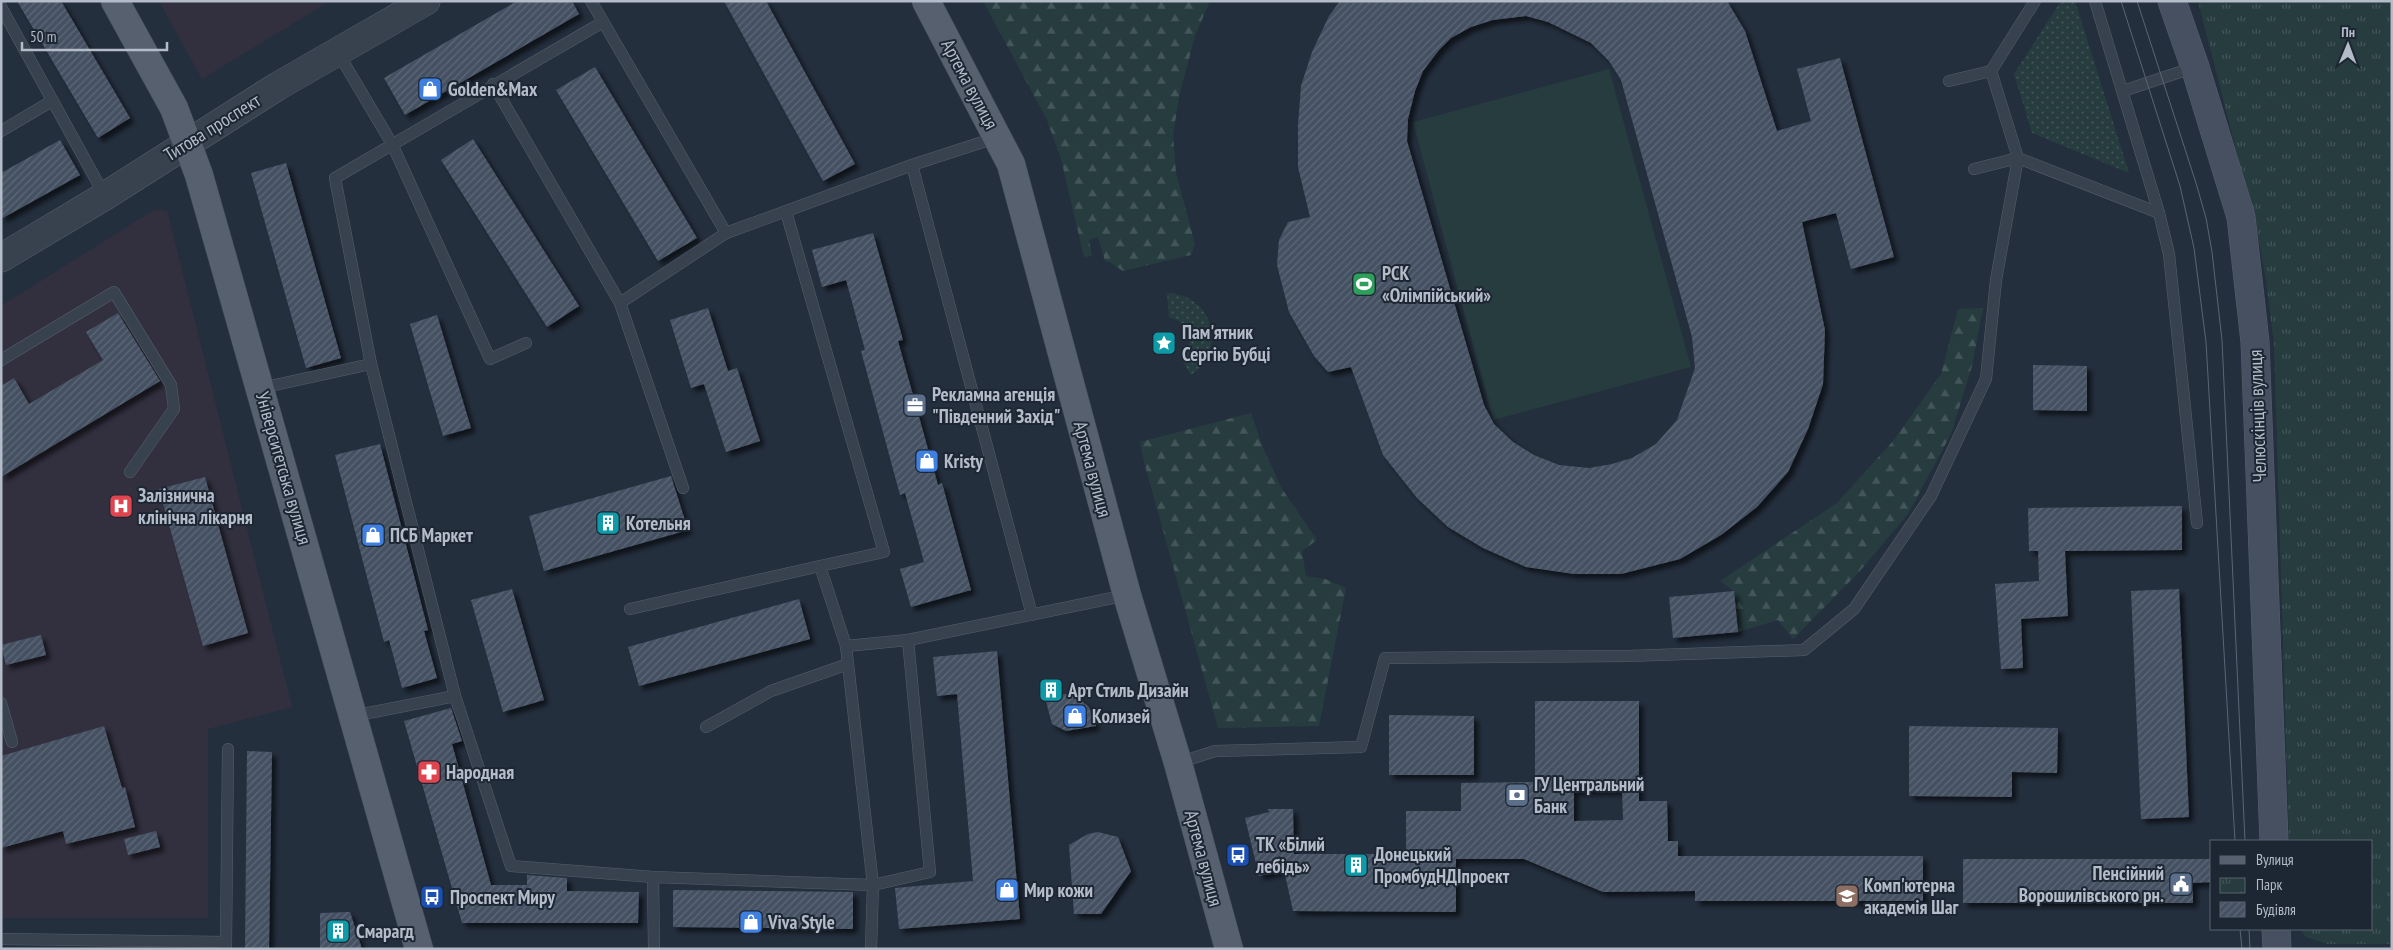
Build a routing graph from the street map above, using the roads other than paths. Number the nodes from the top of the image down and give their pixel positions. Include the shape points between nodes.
1 (116, 1) edge
2 (426, 1) edge
3 (591, 1) edge
4 (926, 1) edge
5 (2034, 1) edge
6 (2095, 1) edge
7 (2172, 1) edge
8 (1, 7) edge
9 (603, 22) junction
10 (337, 51) junction
11 (2195, 67) junction
12 (1991, 71) junction
13 (1949, 81) dead end
14 (493, 84) junction
15 (2123, 91) junction
16 (52, 100) junction
17 (1, 131) edge
18 (998, 137) junction
19 (188, 141) junction
20 (392, 144) junction
21 (2018, 158) junction
22 (912, 165) junction
23 (1974, 169) dead end
24 (105, 196) junction
25 (786, 212) junction
26 (2159, 213) junction
27 (726, 232) junction
28 (1, 258) edge
29 (620, 303) junction
30 (526, 343) dead end
31 (1, 360) edge
32 (371, 364) junction
33 (261, 388) junction
34 (130, 472) dead end
35 (683, 488) dead end
36 (2197, 523) dead end
37 (820, 566) junction
38 (1127, 595) junction
39 (630, 609) dead end
40 (1032, 614) junction
41 (908, 640) junction
42 (846, 646) junction
43 (848, 664) junction
44 (455, 696) junction
45 (1, 703) edge
46 (353, 716) junction
47 (706, 727) dead end
48 (12, 742) dead end
49 (228, 749) dead end
50 (1178, 763) junction
51 (2274, 840) edge
52 (653, 877) junction
53 (873, 885) junction
54 (2276, 930) edge
55 (1, 939) edge
56 (226, 945) edge
57 (419, 949) edge
58 (654, 949) edge
59 (871, 949) edge
60 (1229, 949) edge
61 (2277, 949) edge

1 - 19 main road, Університетська вулиця via 174,108
2 - 10 street, Титова проспект
3 - 9 lane
4 - 18 main road, Артема вулиця
5 - 12 lane
6 - 15 lane
7 - 11 main road, Челюскінців вулиця
8 - 16 lane
9 - 14 lane
9 - 27 lane
10 - 19 street, Титова проспект
10 - 20 lane
11 - 15 lane
11 - 51 main road, Челюскінців вулиця via 2241,217 2255,342
12 - 13 lane
12 - 21 lane
14 - 20 lane
14 - 29 lane
15 - 26 lane
16 - 17 lane
16 - 24 lane
18 - 22 lane
18 - 38 main road, Артема вулиця via 1011,164
19 - 24 street, Титова проспект
19 - 33 main road, Університетська вулиця
20 - 30 lane via 490,359
20 - 32 lane via 335,178
21 - 23 lane
21 - 26 lane
21 - 50 lane via 1996,280 1986,379 1931,496 1854,610 1804,650 1628,656 1385,658 1361,747 1215,751
22 - 25 lane
22 - 40 lane
24 - 28 street, Титова проспект
25 - 27 lane
25 - 37 lane via 884,552
26 - 36 lane via 2169,254
27 - 29 lane
29 - 35 lane
31 - 34 lane via 114,292 171,385 174,409
32 - 33 lane
32 - 44 lane
33 - 46 main road, Університетська вулиця
37 - 39 lane
37 - 42 lane
38 - 40 lane
38 - 50 main road, Артема вулиця
40 - 41 lane
41 - 42 lane
41 - 53 lane via 930,872
42 - 43 lane
43 - 47 lane via 771,691
43 - 53 lane
44 - 46 lane
44 - 52 lane via 511,866
45 - 48 lane
46 - 57 main road, Університетська вулиця
49 - 56 lane
50 - 60 main road, Артема вулиця
52 - 53 lane
52 - 58 lane
53 - 59 lane
54 - 61 main road
55 - 56 lane

